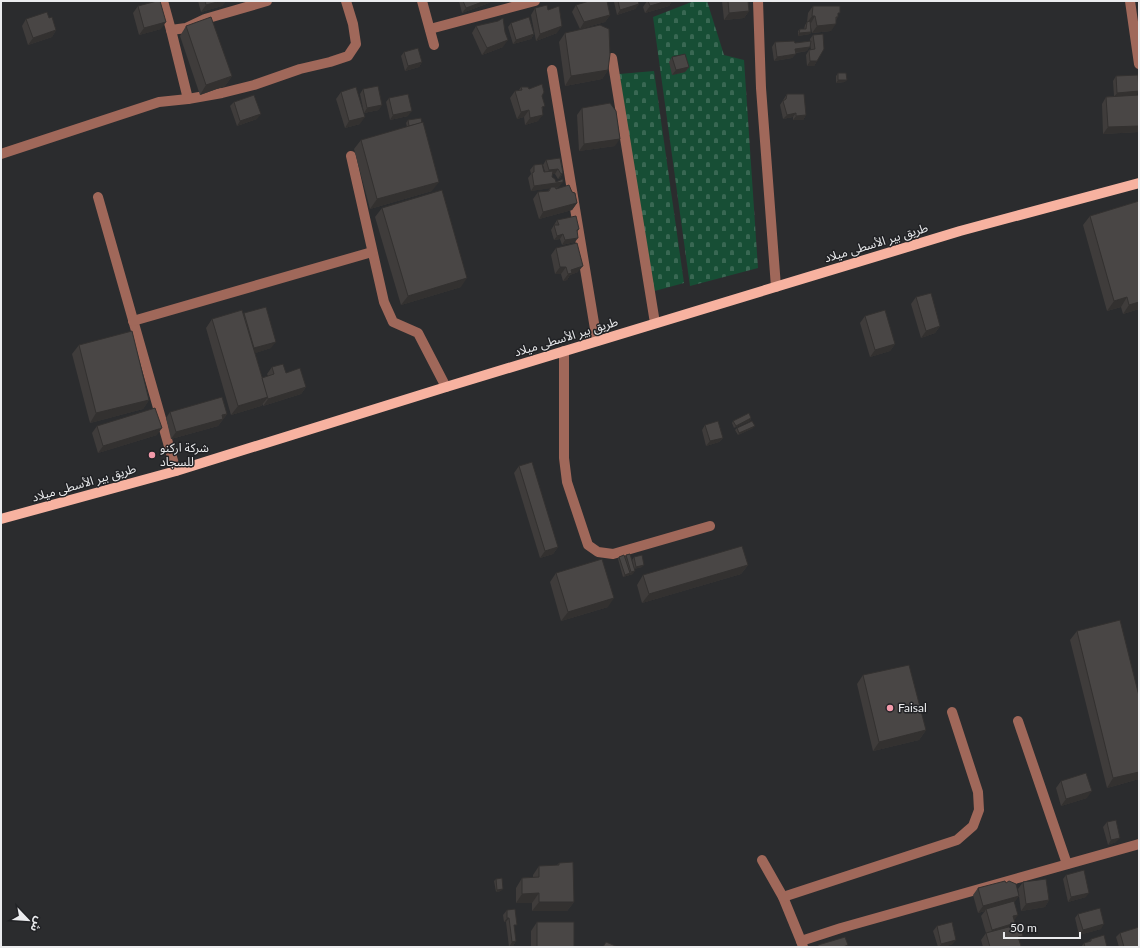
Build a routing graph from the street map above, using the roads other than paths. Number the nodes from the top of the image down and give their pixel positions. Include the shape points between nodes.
1 (163, 1) edge
2 (267, 1) edge
3 (346, 1) edge
4 (422, 1) edge
5 (535, 1) edge
6 (758, 1) edge
7 (1130, 1) edge
8 (430, 28) junction
9 (171, 30) junction
10 (434, 46) dead end
11 (612, 58) dead end
12 (1139, 64) edge
13 (552, 70) dead end
14 (188, 99) junction
15 (1, 154) edge
16 (351, 156) dead end
17 (1139, 183) edge
18 (98, 197) dead end
19 (372, 252) junction
20 (776, 287) junction
21 (133, 321) junction
22 (655, 323) junction
23 (597, 341) junction
24 (564, 351) junction
25 (446, 387) junction
26 (176, 471) junction
27 (1, 519) edge
28 (710, 526) dead end
29 (952, 712) dead end
30 (1018, 721) dead end
31 (1139, 844) edge
32 (762, 860) dead end
33 (1067, 864) junction
34 (782, 897) junction
35 (802, 944) edge

1 - 9 street
2 - 9 street via 205,19 186,28
3 - 14 street via 356,44 348,56 254,85
4 - 8 street
5 - 8 street
6 - 20 street via 761,88
7 - 12 street
8 - 10 street
9 - 14 street
11 - 22 street
13 - 23 street
14 - 15 street via 159,102
16 - 19 street
17 - 20 main road, طريق بير الأسطى ميلاد via 960,231
18 - 21 street
19 - 21 street
19 - 25 street via 384,302 393,322 418,334
20 - 22 main road, طريق بير الأسطى ميلاد
21 - 26 street
22 - 23 main road, طريق بير الأسطى ميلاد
23 - 24 main road, طريق بير الأسطى ميلاد
24 - 25 main road, طريق بير الأسطى ميلاد
24 - 28 street via 564,458 567,482 588,545 598,552 613,554
25 - 26 main road, طريق بير الأسطى ميلاد
26 - 27 main road, طريق بير الأسطى ميلاد
29 - 34 street via 978,792 979,810 973,826 957,840
30 - 33 street
31 - 33 street
32 - 34 street
33 - 35 street via 841,928
34 - 35 street

